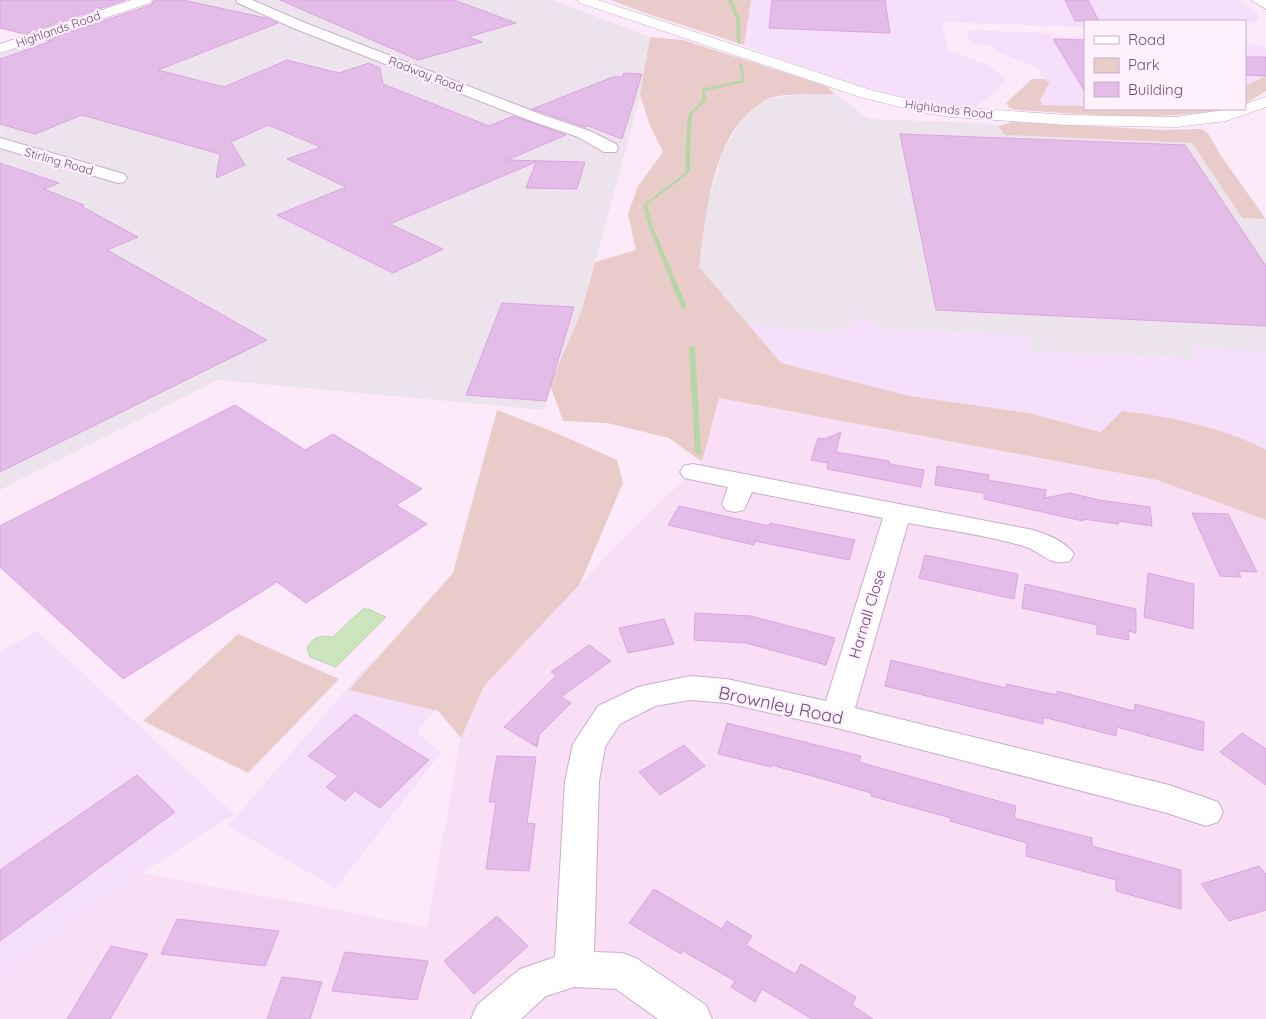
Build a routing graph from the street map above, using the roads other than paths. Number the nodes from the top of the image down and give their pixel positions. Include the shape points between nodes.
1 (145, 0) edge
2 (242, 0) edge
3 (585, 0) edge
4 (0, 49) edge
5 (1266, 102) edge
6 (1246, 109) edge
7 (1243, 110) edge
8 (0, 143) edge
9 (610, 148) dead end
10 (118, 178) dead end
11 (693, 472) dead end
12 (898, 512) junction
13 (1060, 554) dead end
14 (837, 716) junction
15 (1206, 812) dead end
16 (574, 969) junction
17 (491, 1019) edge
18 (692, 1019) edge

1 - 4 street, Highlands Road
2 - 9 street, Radway Road via 298,25 584,134
3 - 7 street, Highlands Road via 858,92 920,107 1067,120 1176,122 1226,116
5 - 6 street, Highlands Road
8 - 10 street, Stirling Road
11 - 12 street via 739,493
12 - 13 street via 1033,539
12 - 14 street, Harnall Close
14 - 15 street, Brownley Road via 1169,799
14 - 16 street, Brownley Road via 727,692 690,688 649,695 609,715 589,744 582,782
16 - 17 street via 534,982
16 - 18 street via 622,971

